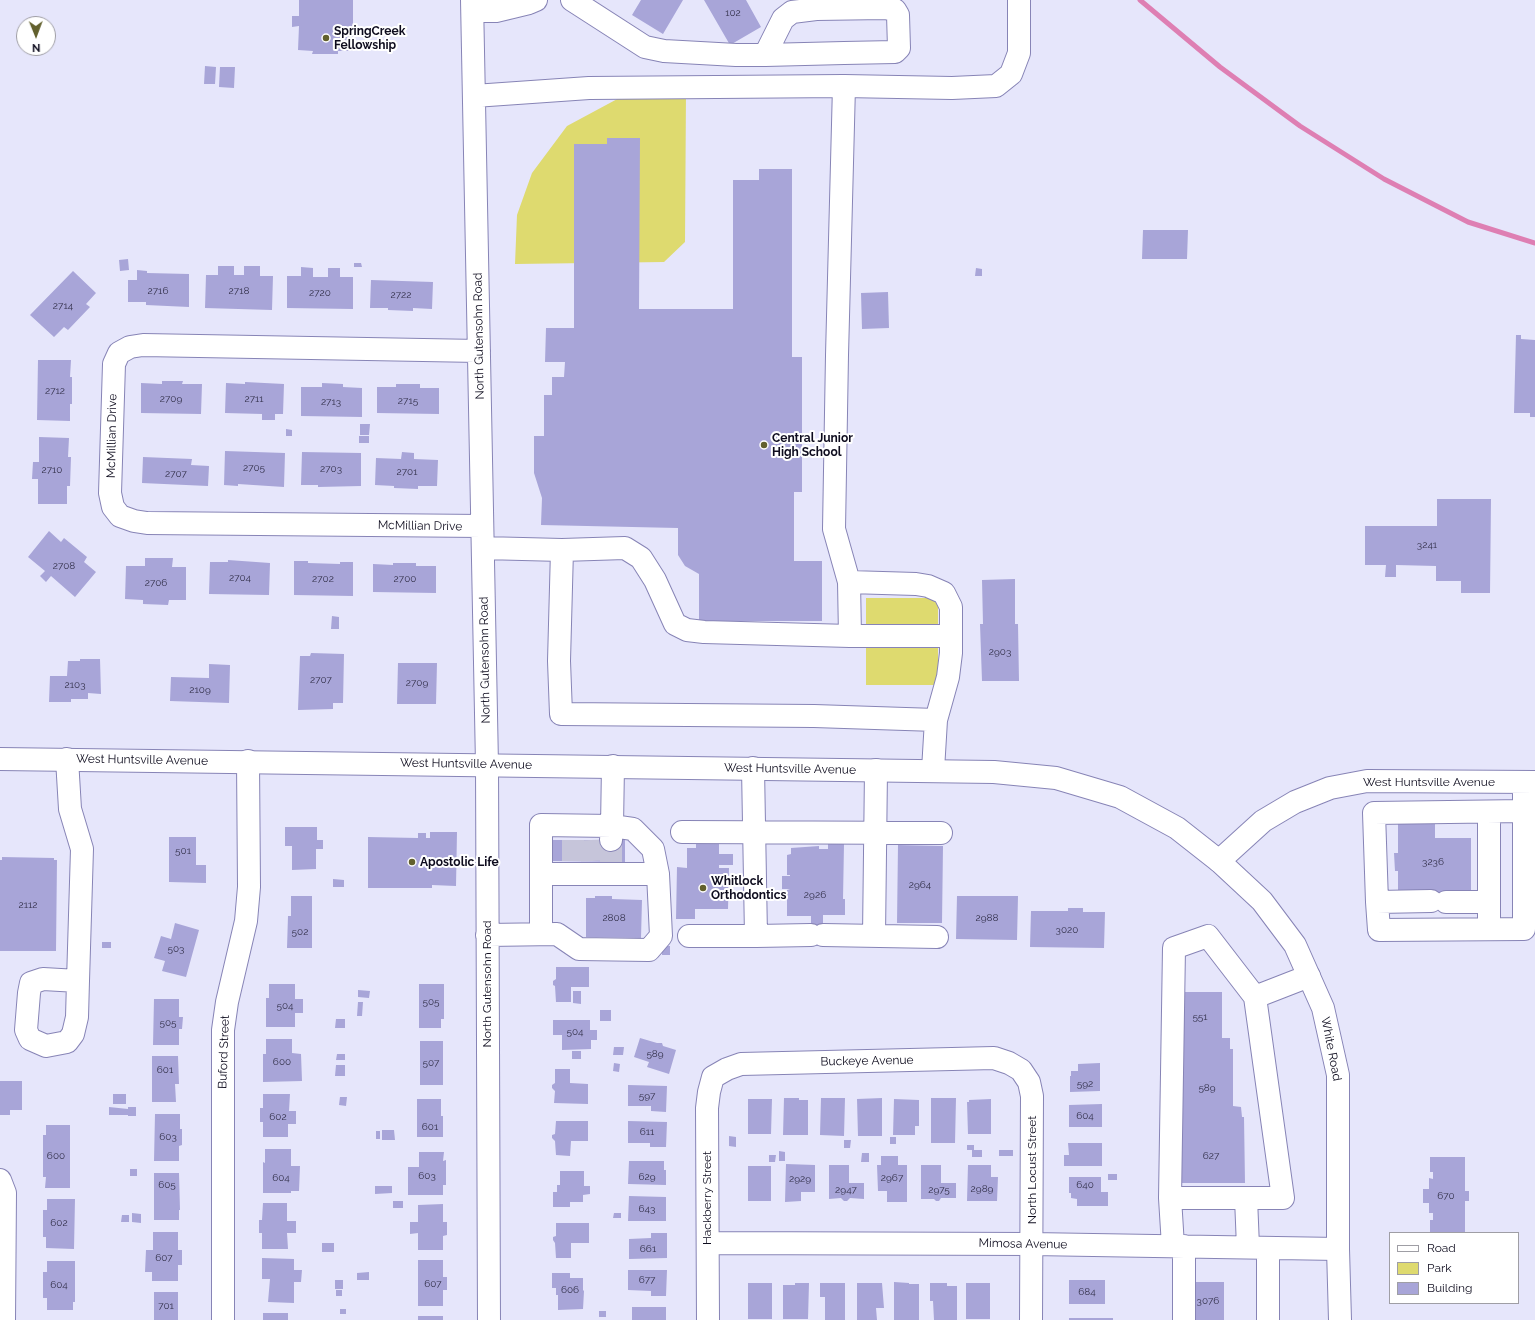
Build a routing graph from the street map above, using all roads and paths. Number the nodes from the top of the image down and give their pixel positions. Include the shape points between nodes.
1 (536, 0) edge
2 (572, 0) edge
3 (1019, 0) edge
4 (472, 5) edge
5 (765, 54) junction
6 (844, 86) junction
7 (474, 96) junction
8 (479, 351) junction
9 (482, 537) junction
10 (562, 550) junction
11 (850, 582) junction
12 (850, 636) junction
13 (951, 636) junction
14 (936, 720) junction
15 (0, 759) edge
16 (67, 759) junction
17 (248, 761) junction
18 (487, 764) junction
19 (613, 766) junction
20 (753, 768) junction
21 (876, 770) junction
22 (933, 770) junction
23 (1530, 782) edge
24 (1524, 811) junction
25 (1489, 812) junction
26 (682, 832) dead end
27 (754, 832) junction
28 (592, 833) junction
29 (875, 833) junction
30 (941, 833) dead end
31 (1219, 861) junction
32 (541, 874) junction
33 (658, 874) junction
34 (1377, 902) junction
35 (1488, 902) junction
36 (1489, 929) junction
37 (541, 934) junction
38 (487, 935) junction
39 (689, 936) dead end
40 (756, 936) junction
41 (874, 936) junction
42 (937, 937) dead end
43 (1308, 976) junction
44 (78, 981) dead end
45 (1255, 997) junction
46 (1021, 1070) joint
47 (714, 1077) joint
48 (2, 1186) edge
49 (1170, 1198) junction
50 (1246, 1198) junction
51 (708, 1243) junction
52 (1032, 1244) junction
53 (1178, 1246) junction
54 (1258, 1247) junction
55 (1338, 1249) junction
56 (4, 1320) edge
57 (223, 1320) edge
58 (488, 1320) edge
59 (708, 1320) edge
60 (1031, 1320) edge
61 (1184, 1320) edge
62 (1268, 1320) edge
63 (1340, 1320) edge

1 - 4 street via 496,11
2 - 5 street via 645,47 664,51
3 - 6 street via 1019,53 1011,74 996,86
4 - 7 street, North Gutensohn Road
5 - 5 street via 895,52 899,48 898,15 895,10 885,8 792,12 783,18
6 - 7 street via 588,88
6 - 11 street via 834,529
7 - 8 street, North Gutensohn Road
8 - 9 street, North Gutensohn Road
8 - 9 street, McMillian Drive via 143,345 130,347 119,353 114,364 110,493 113,507 120,516 134,521
9 - 10 street, McMillian Drive
9 - 18 street, North Gutensohn Road
10 - 12 street, McMillian Drive via 625,548 641,558 655,580 675,624 687,630
10 - 14 street via 558,661 561,714 814,716
11 - 12 street
11 - 13 street via 916,584 944,593 951,607
12 - 13 street, McMillian Drive
13 - 14 street via 948,677
14 - 22 street
15 - 16 street, West Huntsville Avenue
16 - 17 street, West Huntsville Avenue
16 - 44 street via 70,809 82,849
17 - 18 street, West Huntsville Avenue
17 - 57 street, Buford Street via 249,887 246,921 223,1030
18 - 19 street, West Huntsville Avenue
18 - 38 street, North Gutensohn Road
19 - 20 street, West Huntsville Avenue
19 - 28 street
20 - 21 street, West Huntsville Avenue
20 - 27 street
21 - 22 street, West Huntsville Avenue
21 - 29 street
22 - 31 street, West Huntsville Avenue via 1056,778 1120,797 1176,828
23 - 24 street
23 - 31 street, West Huntsville Avenue via 1367,781 1330,788 1295,802 1263,821
24 - 25 street
24 - 36 street via 1524,929
25 - 34 street via 1374,813
25 - 35 street
26 - 27 street
27 - 29 street
27 - 40 street
28 - 32 street via 540,825
28 - 33 street via 633,828 653,849
29 - 30 street
29 - 41 street
31 - 43 street, White Road via 1262,901 1295,945
32 - 33 street via 592,868
32 - 37 street
33 - 37 street via 661,936 649,950 579,949 557,934
34 - 35 street
34 - 36 street via 1380,930
35 - 36 street
37 - 38 street
38 - 58 street, North Gutensohn Road
39 - 40 street
40 - 41 street
41 - 42 street
43 - 45 street
43 - 55 street, White Road via 1323,1008 1338,1075
45 - 49 street via 1208,936 1174,948
45 - 50 street via 1283,1198
46 - 47 street, Buckeye Avenue via 994,1058 757,1063 741,1064
46 - 52 street, North Locust Street via 1029,1082 1032,1096
47 - 51 street, Hackberry Street via 708,1092 707,1108
48 - 56 street
49 - 50 street
49 - 53 street
50 - 54 street
51 - 52 street, Mimosa Avenue
51 - 59 street, Hackberry Street
52 - 53 street, Mimosa Avenue
52 - 60 street, North Locust Street
53 - 54 street, Mimosa Avenue
53 - 61 street
54 - 55 street, Mimosa Avenue
54 - 62 street
55 - 63 street, White Road

